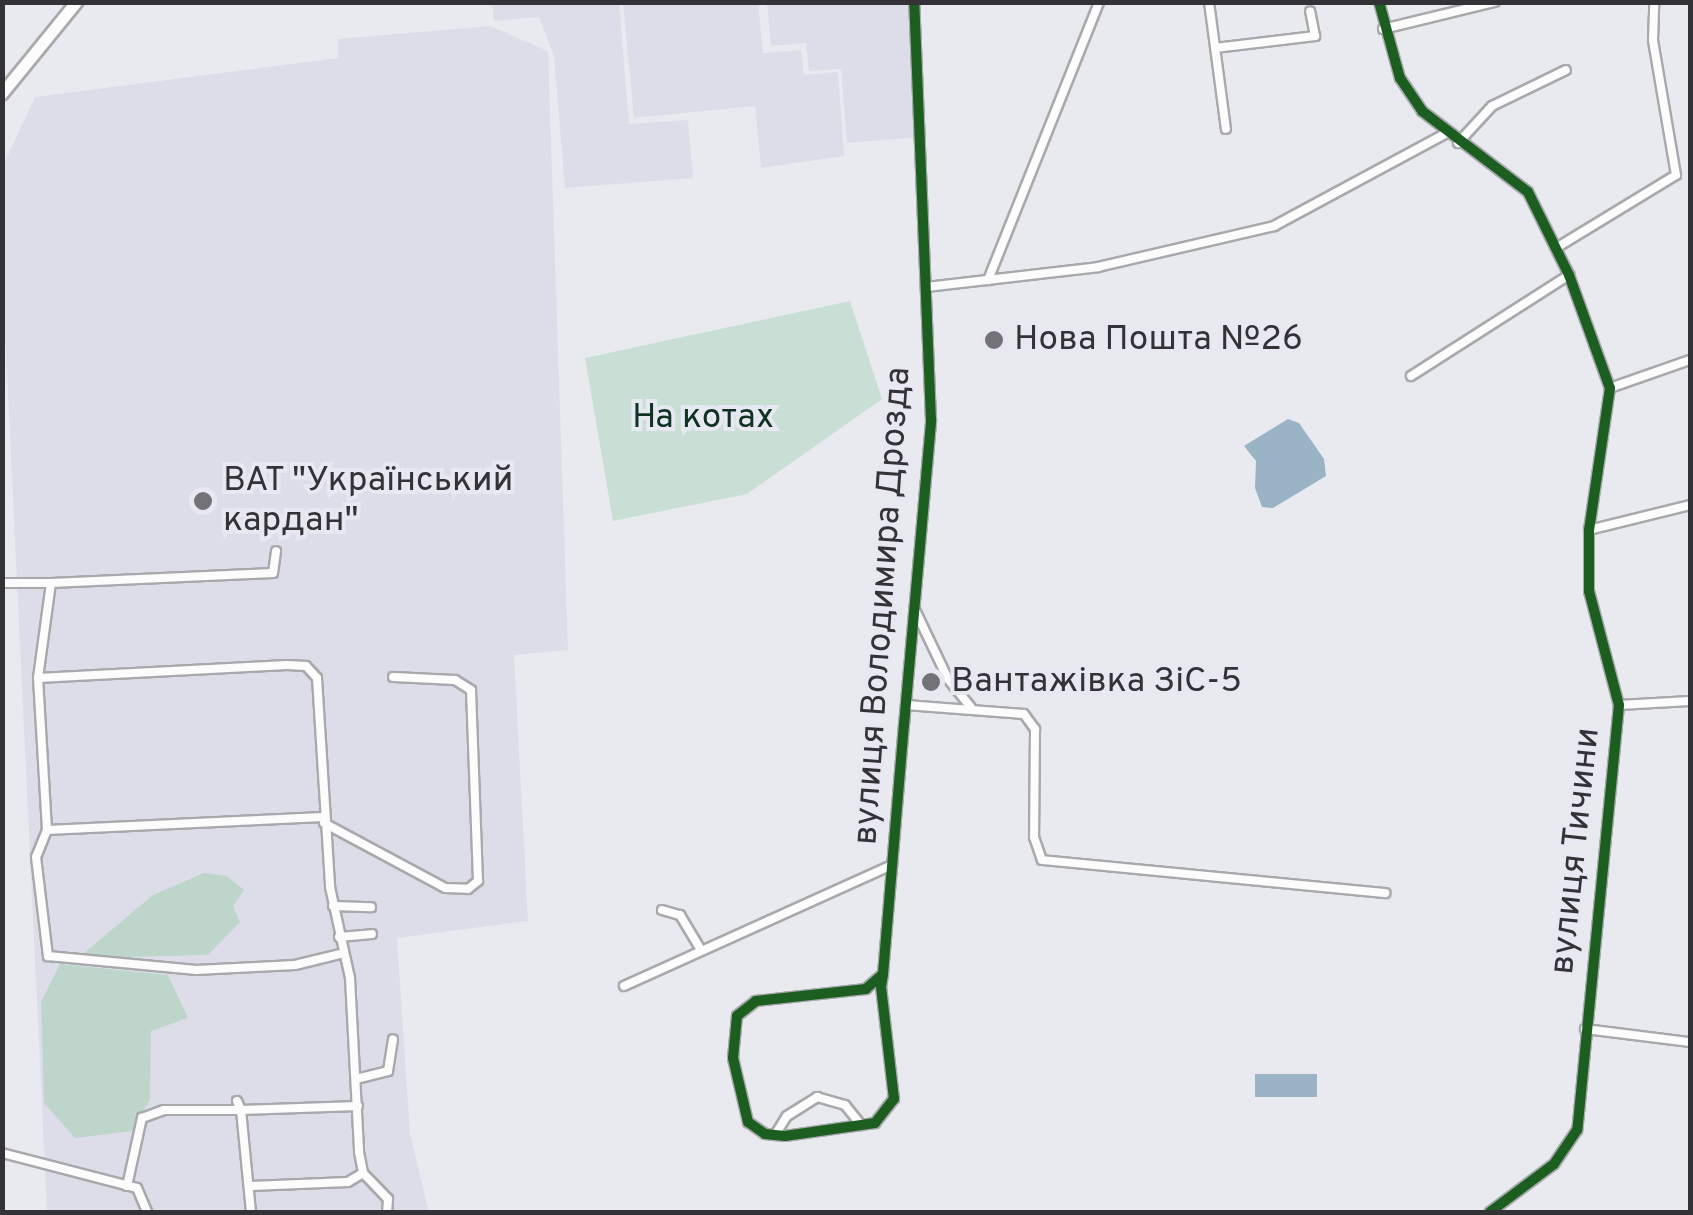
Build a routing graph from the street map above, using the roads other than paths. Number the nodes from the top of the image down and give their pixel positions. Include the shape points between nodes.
1 (76, 2) edge
2 (914, 2) edge
3 (1099, 2) edge
4 (1209, 2) edge
5 (1378, 2) edge
6 (1495, 2) edge
7 (1654, 2) edge
8 (1473, 5) edge
9 (1310, 10) dead end
10 (1383, 30) junction
11 (1216, 48) junction
12 (1566, 70) dead end
13 (2, 93) edge
14 (1226, 128) dead end
15 (1445, 134) junction
16 (1458, 143) junction
17 (1690, 172) edge
18 (1676, 175) junction
19 (1556, 248) junction
20 (1569, 274) junction
21 (988, 280) junction
22 (926, 287) junction
23 (1690, 360) edge
24 (1411, 376) dead end
25 (1610, 388) junction
26 (1690, 505) edge
27 (1588, 530) junction
28 (276, 551) dead end
29 (2, 583) edge
30 (51, 583) junction
31 (914, 607) junction
32 (393, 677) dead end
33 (38, 678) junction
34 (1690, 700) edge
35 (1620, 704) junction
36 (906, 705) junction
37 (971, 707) junction
38 (323, 820) junction
39 (47, 830) junction
40 (892, 865) junction
41 (1385, 894) dead end
42 (333, 906) junction
43 (370, 907) dead end
44 (662, 910) dead end
45 (372, 934) dead end
46 (339, 937) junction
47 (699, 947) junction
48 (344, 953) junction
49 (882, 974) junction
50 (624, 986) dead end
51 (866, 989) junction
52 (883, 1000) junction
53 (1585, 1028) junction
54 (394, 1039) dead end
55 (1690, 1042) edge
56 (356, 1079) junction
57 (262, 1096) dead end
58 (239, 1106) junction
59 (358, 1106) junction
60 (262, 1110) junction
61 (861, 1125) junction
62 (775, 1135) junction
63 (2, 1153) edge
64 (362, 1173) junction
65 (127, 1186) junction
66 (252, 1186) junction
67 (147, 1212) edge
68 (251, 1212) edge
69 (386, 1212) edge
70 (1490, 1212) edge

1 - 13 main road
2 - 22 street, вулиця Володимира Дрозда
3 - 21 street
4 - 11 street
5 - 10 street, вулиця Тичини
6 - 8 street
7 - 18 street via 1653,40
8 - 10 street
9 - 11 street via 1314,36
10 - 15 street, вулиця Тичини via 1400,78
11 - 14 street
12 - 16 street via 1492,106
15 - 16 street, вулиця Тичини
15 - 21 street via 1274,226 1098,268
16 - 19 street, вулиця Тичини via 1528,192
17 - 18 street
18 - 19 street
19 - 20 street, вулиця Тичини
20 - 24 street
20 - 25 street, вулиця Тичини
21 - 22 street
22 - 31 street, вулиця Володимира Дрозда via 931,420
23 - 25 street
25 - 27 street, вулиця Тичини
26 - 27 street
27 - 35 street, вулиця Тичини via 1589,591
28 - 30 street via 274,573
29 - 30 street
30 - 33 street
31 - 36 street, вулиця Володимира Дрозда
31 - 37 street via 948,679
32 - 38 street via 455,680 471,690 478,881 468,889 444,888
33 - 38 street via 306,666 317,678
33 - 39 street
34 - 35 street
35 - 53 street, вулиця Тичини
36 - 37 street
36 - 40 street, вулиця Володимира Дрозда
37 - 41 street via 1024,714 1034,729 1034,837 1042,860
38 - 39 street
38 - 42 street
39 - 48 street via 36,857 48,956 196,970 295,966
40 - 47 street
40 - 49 street, вулиця Володимира Дрозда
42 - 43 street
42 - 46 street
44 - 47 street via 680,915
45 - 46 street
46 - 48 street
47 - 50 street
48 - 56 street
49 - 51 street
49 - 52 street, вулиця Володимира Дрозда
51 - 52 street
51 - 62 street via 756,1001 738,1016 730,1033 741,1109 748,1122
52 - 61 street, вулиця Володимира Дрозда via 894,1099 874,1124
53 - 55 street
53 - 70 street, вулиця Тичини via 1577,1130 1554,1164
54 - 56 street via 388,1071
56 - 59 street
57 - 60 street
58 - 60 street
58 - 65 street via 164,1110 142,1118
58 - 66 street
59 - 60 street via 301,1103
59 - 64 street
61 - 62 street
61 - 62 street via 845,1105 818,1097 787,1116
63 - 65 street
64 - 66 street via 348,1182
64 - 69 street via 388,1199
65 - 67 street via 136,1188
66 - 68 street

